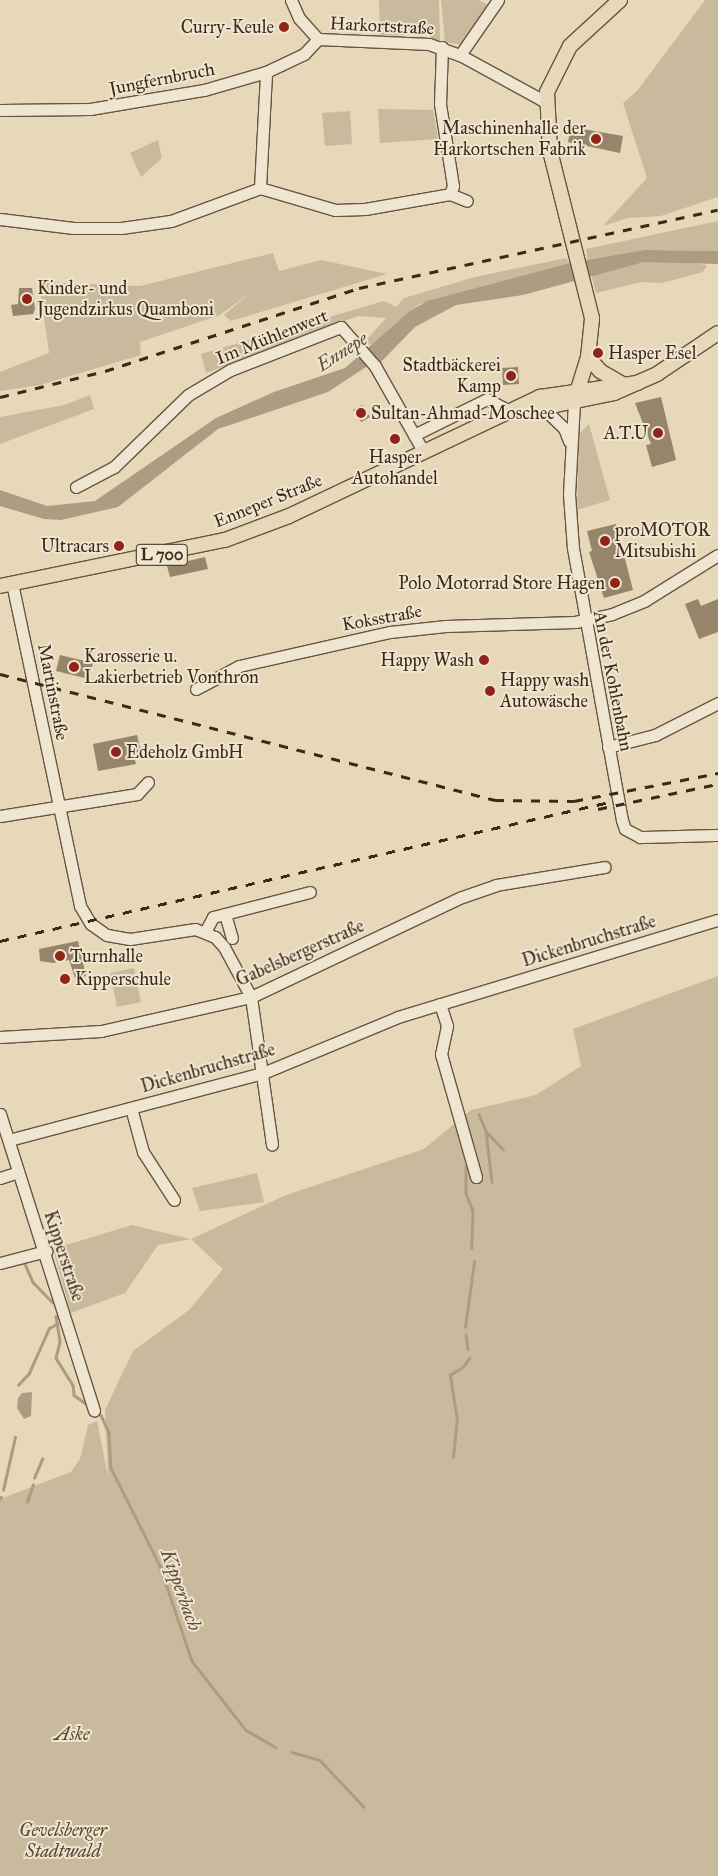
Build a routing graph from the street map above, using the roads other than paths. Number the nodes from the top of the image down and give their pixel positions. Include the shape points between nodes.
1 (291, 0) edge
2 (498, 0) edge
3 (620, 0) edge
4 (318, 39) junction
5 (442, 47) junction
6 (460, 55) junction
7 (266, 72) junction
8 (546, 102) junction
9 (0, 110) edge
10 (260, 188) junction
11 (450, 194) junction
12 (467, 201) dead end
13 (0, 219) edge
14 (718, 333) edge
15 (588, 357) junction
16 (621, 383) junction
17 (637, 383) junction
18 (575, 396) junction
19 (537, 404) junction
20 (508, 410) junction
21 (414, 435) junction
22 (570, 443) junction
23 (423, 451) junction
24 (76, 487) dead end
25 (718, 555) edge
26 (6, 584) edge
27 (583, 621) junction
28 (196, 689) dead end
29 (718, 703) edge
30 (608, 747) junction
31 (148, 782) dead end
32 (58, 809) junction
33 (0, 816) edge
34 (718, 835) edge
35 (605, 867) dead end
36 (310, 892) dead end
37 (225, 914) junction
38 (718, 920) edge
39 (205, 932) junction
40 (232, 938) dead end
41 (251, 998) junction
42 (440, 1004) junction
43 (0, 1037) edge
44 (263, 1073) junction
45 (131, 1108) junction
46 (0, 1114) edge
47 (9, 1140) junction
48 (272, 1145) dead end
49 (18, 1172) junction
50 (476, 1177) dead end
51 (0, 1178) edge
52 (174, 1200) dead end
53 (46, 1251) junction
54 (0, 1263) edge
55 (94, 1410) dead end

1 - 4 street, Harkortstraße via 299,18
2 - 6 street
3 - 8 main road via 570,46 553,78
4 - 5 street, Harkortstraße via 412,41
4 - 7 street, Jungfernbruch via 304,54
5 - 6 street, Harkortstraße
5 - 11 street via 440,104 453,186
6 - 8 street, Harkortstraße
7 - 9 street, Jungfernbruch via 204,90 140,103 90,109
7 - 10 street
8 - 15 main road via 550,151 586,282 592,318
10 - 11 street via 335,210
10 - 13 street via 171,221 121,228 73,228
11 - 12 street
14 - 17 main road, Enneper Straße / L 700
15 - 16 main road via 600,371
15 - 18 main road
16 - 17 main road, Enneper Straße / L 700
16 - 18 main road, Enneper Straße / L 700
17 - 18 main road, Enneper Straße / L 700
18 - 19 main road, Enneper Straße / L 700 via 540,397
18 - 22 street, An der Kohlenbahn
19 - 20 main road, Enneper Straße / L 700
19 - 22 street, An der Kohlenbahn via 564,428
20 - 21 street via 487,399
20 - 23 main road, Enneper Straße / L 700
21 - 23 street, Im Mühlenwert
21 - 24 street, Im Mühlenwert via 375,366 341,327 230,370 188,395 114,467
22 - 27 street, An der Kohlenbahn via 573,548
23 - 26 main road, Enneper Straße / L 700 via 280,520 225,540
25 - 27 street, Koksstraße via 644,600
26 - 32 street, Martinstraße
27 - 28 street, Koksstraße via 446,626 390,632 240,666
27 - 30 street, An der Kohlenbahn
29 - 30 street via 655,735
30 - 34 street, An der Kohlenbahn via 622,820 630,834 650,838
31 - 32 street via 137,794
32 - 33 street
32 - 39 street, Martinstraße via 80,906 91,924 106,934 130,939 195,929
35 - 41 street, Gabelsbergerstraße via 496,885 462,897
36 - 37 street
37 - 39 street via 213,917
37 - 40 street
38 - 42 street, Dickenbruchstraße
39 - 41 street via 224,947
41 - 43 street, Gabelsbergerstraße via 101,1031
41 - 44 street
42 - 44 street, Dickenbruchstraße via 391,1020
42 - 50 street via 446,1026 441,1054
44 - 45 street, Dickenbruchstraße
44 - 48 street
45 - 47 street, Dickenbruchstraße
45 - 52 street via 144,1152
46 - 47 street, Kipperstraße
47 - 49 street, Kipperstraße
49 - 51 street
49 - 53 street, Kipperstraße
53 - 54 street
53 - 55 street, Kipperstraße via 73,1352

